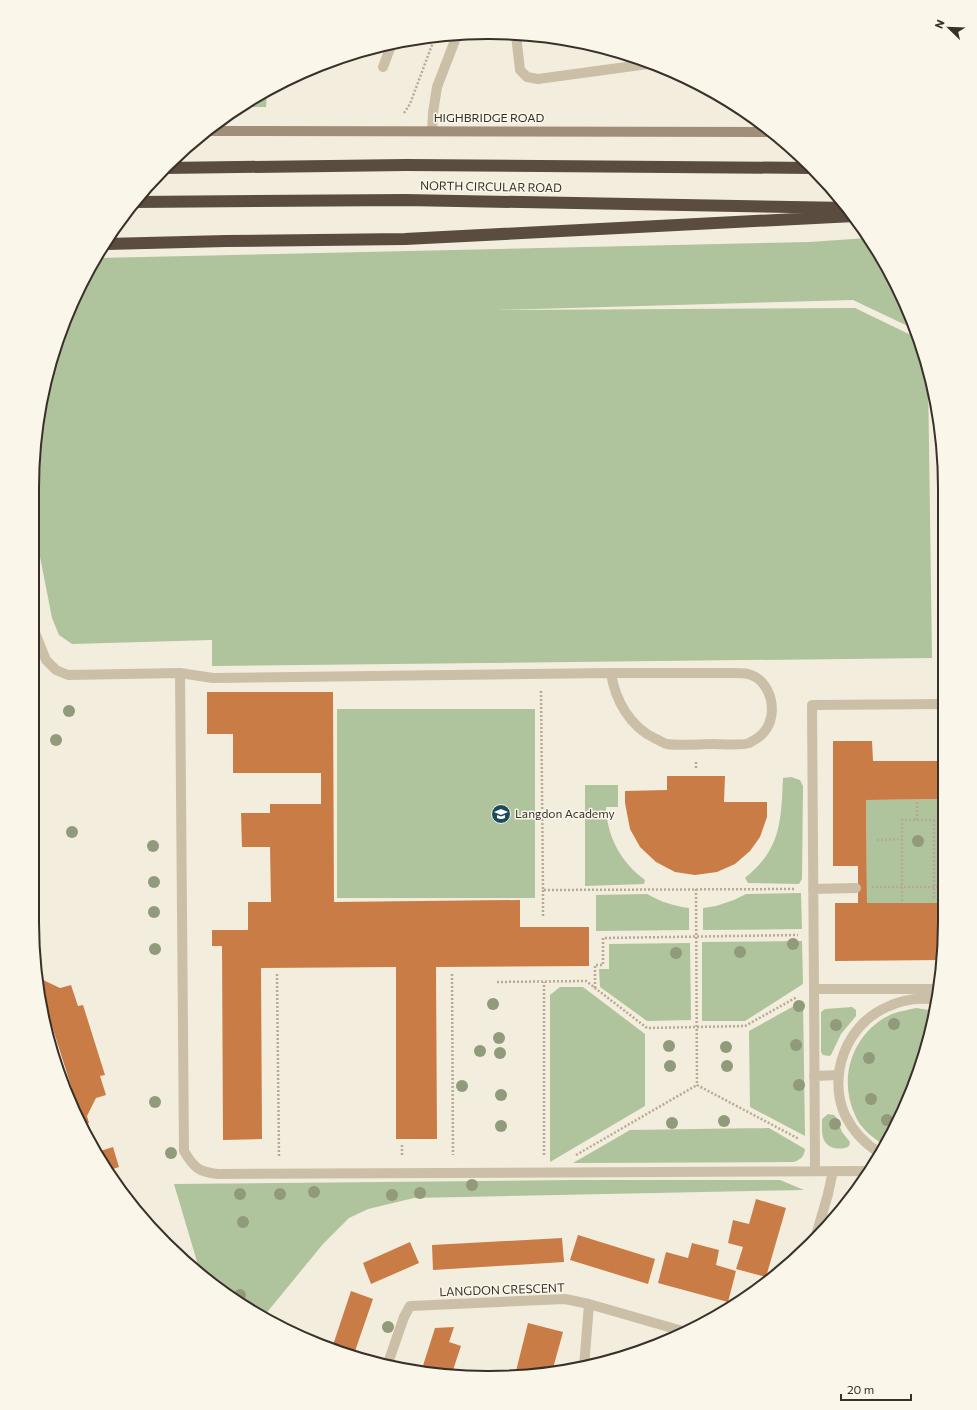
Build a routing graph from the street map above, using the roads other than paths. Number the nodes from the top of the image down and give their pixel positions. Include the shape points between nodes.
1 (455, 40) edge
2 (517, 40) edge
3 (389, 50) edge
4 (639, 65) edge
5 (383, 67) dead end
6 (216, 131) edge
7 (432, 131) junction
8 (762, 132) edge
9 (174, 168) edge
10 (803, 168) edge
11 (143, 202) edge
12 (839, 208) edge
13 (846, 216) edge
14 (112, 244) edge
15 (39, 642) edge
16 (180, 673) junction
17 (611, 673) junction
18 (938, 704) edge
19 (813, 888) junction
20 (856, 888) dead end
21 (814, 991) junction
22 (932, 991) edge
23 (920, 994) junction
24 (931, 998) edge
25 (839, 1075) junction
26 (814, 1076) junction
27 (876, 1150) edge
28 (814, 1170) junction
29 (834, 1171) junction
30 (862, 1171) edge
31 (819, 1225) edge
32 (589, 1304) junction
33 (677, 1329) edge
34 (389, 1360) edge
35 (585, 1360) edge

1 - 7 street via 437,88
2 - 4 street via 520,70 527,77 538,79
3 - 5 street
6 - 7 street, HIGHBRIDGE ROAD
7 - 8 street, HIGHBRIDGE ROAD
9 - 10 highway, NORTH CIRCULAR ROAD via 406,165
11 - 12 highway, NORTH CIRCULAR ROAD via 405,200
13 - 14 highway via 405,239
15 - 16 street via 46,660 56,670 68,675
16 - 17 street via 213,678
16 - 28 street via 184,1151 191,1164 204,1172 218,1174
17 - 17 street via 624,711 650,736 666,744 748,744 764,733 771,718 772,702 768,691 749,674
18 - 19 street via 812,706
19 - 20 street
19 - 21 street
21 - 23 street
21 - 26 street
22 - 23 street
23 - 24 street
23 - 25 street via 913,999 896,1002 880,1009 866,1019 854,1032 846,1047
25 - 26 street
25 - 27 street via 840,1098 845,1114 865,1142
26 - 28 street
28 - 29 street
29 - 30 street
29 - 31 street
32 - 33 street, LANGDON CRESCENT
32 - 34 street, LANGDON CRESCENT via 565,1299 410,1306
32 - 35 street

